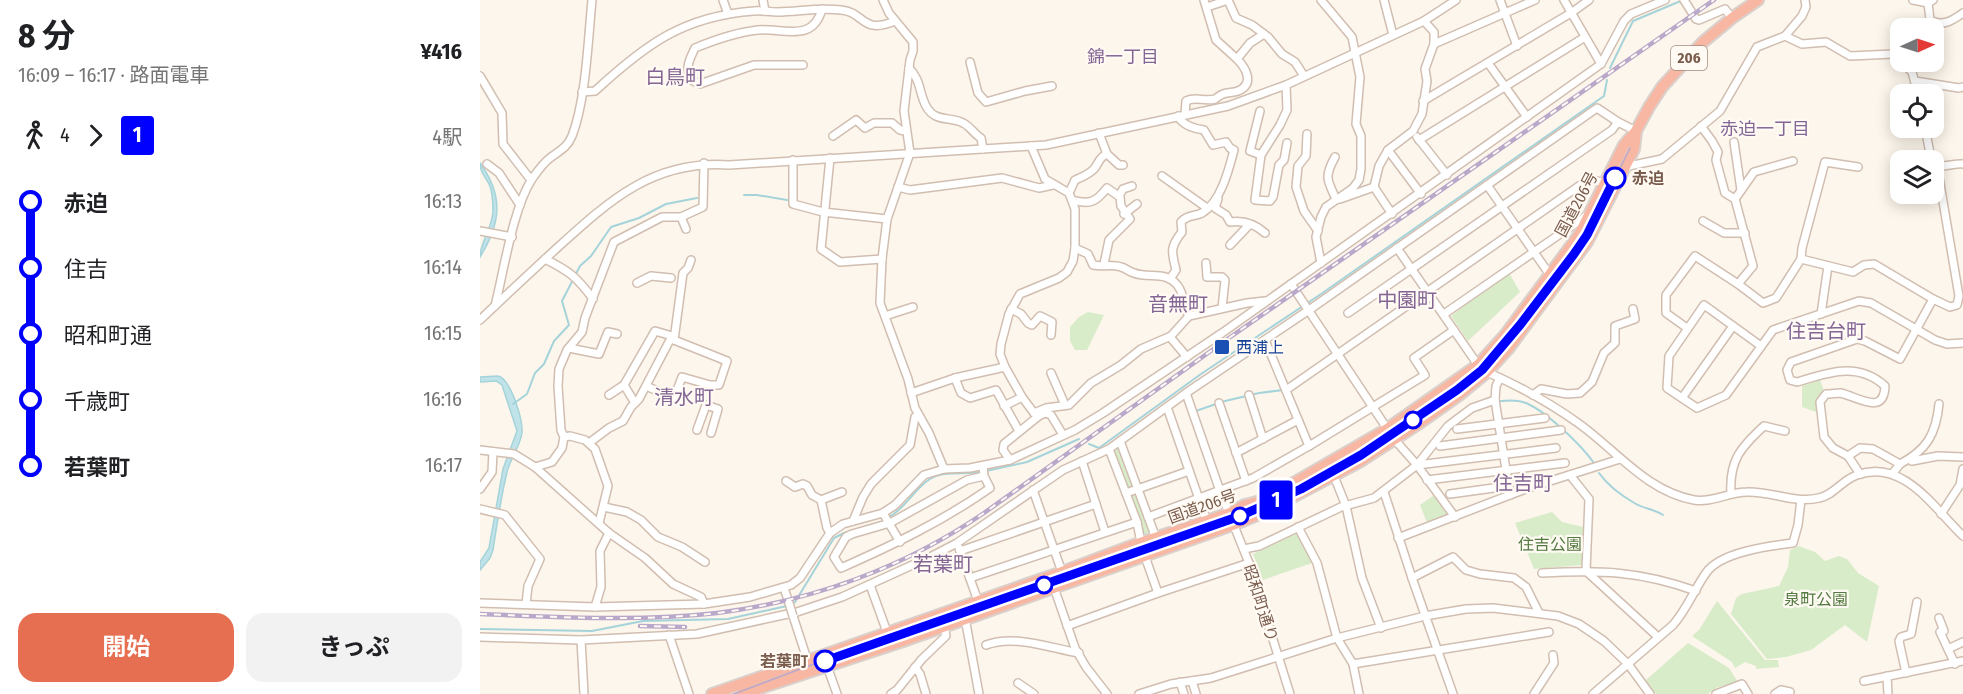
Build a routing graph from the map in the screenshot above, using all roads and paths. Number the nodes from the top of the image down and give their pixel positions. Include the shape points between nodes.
1 (592, 0) edge
2 (723, 0) edge
3 (763, 0) edge
4 (883, 0) edge
5 (1228, 0) edge
6 (1234, 0) edge
7 (1321, 0) edge
8 (1384, 0) edge
9 (1456, 0) edge
10 (1500, 0) edge
11 (1535, 0) edge
12 (1564, 0) edge
13 (1589, 0) edge
14 (1665, 0) edge
15 (1758, 0) edge
16 (1805, 0) edge
17 (1912, 0) edge
18 (1685, 1) edge
19 (1930, 1) edge
20 (1205, 3) edge
21 (822, 9) junction
22 (1231, 10) junction
23 (765, 11) junction
24 (1571, 12) junction
25 (1963, 13) edge
26 (728, 14) junction
27 (1505, 14) junction
28 (1732, 18) junction
29 (894, 21) junction
30 (1424, 21) junction
31 (1263, 34) junction
32 (1393, 35) junction
33 (1785, 36) junction
34 (1585, 37) junction
35 (1434, 45) junction
36 (1517, 46) junction
37 (1356, 52) junction
38 (1890, 54) edge
39 (1237, 60) junction
40 (970, 62) dead end
41 (1488, 63) junction
42 (1601, 64) junction
43 (803, 65) dead end
44 (909, 68) junction
45 (1912, 72) edge
46 (480, 76) edge
47 (1304, 76) junction
48 (1915, 81) junction
49 (1916, 84) edge
50 (1286, 85) junction
51 (1052, 86) dead end
52 (1505, 87) junction
53 (1963, 87) edge
54 (582, 92) junction
55 (1423, 101) junction
56 (1260, 111) dead end
57 (1181, 115) junction
58 (1527, 117) junction
59 (1618, 122) junction
60 (1701, 126) junction
61 (906, 131) junction
62 (1413, 131) junction
63 (1636, 131) junction
64 (1099, 133) junction
65 (1306, 134) dead end
66 (833, 136) dead end
67 (1419, 140) junction
68 (1734, 142) dead end
69 (1287, 143) dead end
70 (1031, 146) junction
71 (983, 149) junction
72 (1388, 150) junction
73 (910, 153) junction
74 (1107, 154) junction
75 (1261, 155) junction
76 (830, 158) junction
77 (1335, 158) dead end
78 (793, 160) junction
79 (1794, 162) dead end
80 (705, 163) junction
81 (487, 164) dead end
82 (1963, 164) edge
83 (1123, 165) dead end
84 (1858, 166) dead end
85 (1624, 167) junction
86 (1944, 167) edge
87 (1447, 175) junction
88 (1162, 176) dead end
89 (531, 180) junction
90 (1605, 183) junction
91 (1053, 185) junction
92 (1487, 185) junction
93 (1132, 186) dead end
94 (898, 187) junction
95 (1374, 187) junction
96 (1741, 190) junction
97 (1069, 193) junction
98 (1421, 194) junction
99 (1219, 195) junction
100 (1119, 196) junction
101 (1336, 199) junction
102 (1735, 199) junction
103 (1072, 201) junction
104 (1944, 203) edge
105 (1137, 204) dead end
106 (519, 205) junction
107 (1502, 206) junction
108 (1207, 208) junction
109 (823, 212) junction
110 (1124, 214) junction
111 (1392, 214) junction
112 (1588, 214) junction
113 (681, 217) junction
114 (887, 219) junction
115 (1703, 221) dead end
116 (1249, 225) junction
117 (1518, 228) junction
118 (686, 229) dead end
119 (483, 231) edge
120 (1318, 231) junction
121 (1265, 233) dead end
122 (1745, 233) junction
123 (512, 237) junction
124 (1230, 244) dead end
125 (1076, 248) junction
126 (1397, 248) junction
127 (1534, 251) junction
128 (545, 259) junction
129 (882, 259) junction
130 (1801, 259) junction
131 (691, 260) dead end
132 (1206, 263) dead end
133 (1321, 263) junction
134 (1104, 264) junction
135 (1828, 266) junction
136 (1412, 268) junction
137 (1550, 275) junction
138 (671, 278) dead end
139 (1170, 279) junction
140 (637, 283) dead end
141 (1291, 284) junction
142 (1738, 284) junction
143 (1427, 292) junction
144 (593, 299) junction
145 (1933, 299) junction
146 (1267, 301) junction
147 (495, 306) junction
148 (913, 307) dead end
149 (1222, 308) junction
150 (1011, 309) junction
151 (1633, 309) dead end
152 (1309, 310) junction
153 (1348, 313) dead end
154 (1444, 314) junction
155 (1821, 314) junction
156 (885, 316) junction
157 (1189, 316) junction
158 (480, 320) edge
159 (1733, 326) junction
160 (1687, 328) junction
161 (1917, 329) junction
162 (1454, 330) junction
163 (617, 334) dead end
164 (1051, 335) dead end
165 (1170, 337) junction
166 (673, 338) junction
167 (1265, 340) junction
168 (1963, 343) edge
169 (1761, 346) junction
170 (569, 348) junction
171 (1338, 355) junction
172 (1187, 357) junction
173 (1005, 367) junction
174 (1483, 368) junction
175 (1051, 373) dead end
176 (955, 378) junction
177 (1500, 378) junction
178 (624, 386) junction
179 (646, 386) junction
180 (1286, 390) junction
181 (911, 393) junction
182 (1185, 393) junction
183 (609, 394) dead end
184 (1249, 395) dead end
185 (1533, 395) junction
186 (1022, 397) junction
187 (1682, 398) junction
188 (1495, 400) junction
189 (635, 403) junction
190 (1219, 403) dead end
191 (1939, 404) dead end
192 (1065, 405) junction
193 (1004, 406) junction
194 (1167, 407) junction
195 (1373, 408) junction
196 (1037, 414) junction
197 (918, 415) junction
198 (1545, 418) dead end
199 (1298, 420) junction
200 (1498, 423) junction
201 (1388, 429) junction
202 (1457, 429) dead end
203 (696, 430) dead end
204 (1561, 430) dead end
205 (1019, 431) junction
206 (1785, 431) dead end
207 (711, 433) dead end
208 (1064, 435) junction
209 (564, 437) junction
210 (1501, 438) junction
211 (1263, 439) junction
212 (1394, 439) junction
213 (1120, 441) junction
214 (589, 443) junction
215 (1309, 446) junction
216 (1440, 446) dead end
217 (1556, 448) dead end
218 (1109, 449) junction
219 (480, 450) edge
220 (493, 452) junction
221 (1236, 453) junction
222 (1503, 455) junction
223 (1848, 456) junction
224 (1963, 457) edge
225 (1620, 459) junction
226 (1010, 460) junction
227 (1082, 461) junction
228 (1565, 463) dead end
229 (1902, 463) junction
230 (1417, 465) junction
231 (536, 467) junction
232 (944, 469) junction
233 (1963, 469) edge
234 (1505, 470) junction
235 (1189, 471) junction
236 (983, 472) junction
237 (1893, 473) junction
238 (1860, 474) junction
239 (1570, 475) junction
240 (1334, 476) junction
241 (1246, 480) junction
242 (1427, 480) junction
243 (786, 481) dead end
244 (1508, 486) junction
245 (480, 489) edge
246 (1138, 489) junction
247 (1033, 490) junction
248 (1220, 491) junction
249 (842, 492) dead end
250 (1384, 492) junction
251 (1126, 493) junction
252 (1450, 494) dead end
253 (1731, 494) junction
254 (1510, 495) junction
255 (1200, 499) junction
256 (821, 500) junction
257 (1801, 500) junction
258 (1096, 504) junction
259 (1346, 506) junction
260 (604, 507) junction
261 (480, 509) edge
262 (1941, 514) junction
263 (886, 518) junction
264 (1148, 518) junction
265 (1232, 518) junction
266 (1455, 518) junction
267 (853, 521) junction
268 (1044, 521) junction
269 (1137, 522) junction
270 (1207, 522) junction
271 (599, 523) junction
272 (1298, 527) junction
273 (1105, 532) junction
274 (609, 533) junction
275 (830, 533) junction
276 (1963, 536) edge
277 (1155, 538) junction
278 (1398, 538) junction
279 (900, 542) junction
280 (957, 543) junction
281 (1141, 543) junction
282 (1244, 549) junction
283 (1054, 550) junction
284 (960, 551) junction
285 (1145, 556) junction
286 (705, 562) dead end
287 (1249, 563) junction
288 (1586, 571) junction
289 (1062, 572) junction
290 (1542, 573) dead end
291 (970, 578) junction
292 (1412, 578) junction
293 (1052, 582) junction
294 (870, 585) junction
295 (784, 588) junction
296 (1696, 591) junction
297 (1158, 593) junction
298 (978, 601) junction
299 (1917, 602) dead end
300 (480, 603) edge
301 (526, 604) junction
302 (704, 604) junction
303 (595, 607) junction
304 (1539, 613) junction
305 (1425, 615) junction
306 (965, 618) junction
307 (1940, 618) dead end
308 (944, 626) junction
309 (1067, 626) junction
310 (1381, 628) junction
311 (887, 632) junction
312 (1549, 632) dead end
313 (669, 635) junction
314 (480, 637) edge
315 (1658, 637) junction
316 (1337, 638) junction
317 (581, 640) junction
318 (1963, 642) edge
319 (986, 645) dead end
320 (1948, 649) junction
321 (1438, 652) junction
322 (1079, 654) junction
323 (1553, 655) dead end
324 (1278, 656) junction
325 (807, 659) junction
326 (1963, 661) edge
327 (1353, 664) junction
328 (1628, 664) junction
329 (1955, 664) junction
330 (827, 666) junction
331 (915, 667) junction
332 (1906, 673) junction
333 (1887, 676) junction
334 (1192, 681) junction
335 (1864, 681) dead end
336 (1018, 682) dead end
337 (1180, 682) junction
338 (1790, 692) dead end
339 (584, 694) edge
340 (688, 694) edge
341 (712, 694) edge
342 (742, 694) edge
343 (837, 694) edge
344 (891, 694) edge
345 (926, 694) edge
346 (979, 694) edge
347 (1034, 694) edge
348 (1107, 694) edge
349 (1139, 694) edge
350 (1184, 694) edge
351 (1196, 694) edge
352 (1290, 694) edge
353 (1359, 694) edge
354 (1454, 694) edge
355 (1534, 694) edge
356 (1593, 694) edge
357 (1650, 694) edge
358 (1716, 694) edge
359 (1748, 694) edge
360 (1774, 694) edge
361 (1888, 694) edge

1 - 54 street
2 - 26 street
3 - 23 street
4 - 29 street
5 - 20 street
5 - 22 street
6 - 22 street
7 - 37 street via 1352,37
8 - 32 street
9 - 30 street
10 - 27 street
11 - 27 street
12 - 24 street
13 - 24 street
14 - 42 street via 1631,14
15 - 28 highway, 国道206号 / 206
16 - 33 street via 1802,16
17 - 19 street
18 - 28 street via 1696,19 1725,9
19 - 25 street via 1930,20 1936,24 1951,22
20 - 39 street via 1216,40
21 - 23 street
21 - 29 street via 843,10 870,26
21 - 43 street via 813,26 801,32 758,30 695,48 687,71 691,80 700,84 754,64
22 - 31 street via 1236,18
23 - 26 street
24 - 34 street
24 - 36 street
26 - 54 street via 675,30 638,53 595,91
27 - 35 street
27 - 36 street
28 - 63 highway, 国道206号 / 206 via 1702,42 1662,87
29 - 44 street via 913,42
30 - 32 street
30 - 35 street via 1434,32
31 - 39 street
31 - 47 street
32 - 37 street
33 - 38 street via 1802,44 1826,42 1850,56
33 - 60 street via 1757,47 1720,111
34 - 42 street
34 - 52 street
35 - 55 street via 1425,69
36 - 41 street
37 - 47 street
37 - 101 street via 1360,77 1356,124 1361,169 1353,188
39 - 57 street via 1247,71 1244,87 1215,98 1186,101
40 - 51 street via 978,93 986,102
41 - 52 street
41 - 55 street
42 - 58 street
44 - 61 street
44 - 71 street via 920,82 927,109 940,119 963,123 981,138
45 - 48 street
46 - 89 street via 502,113 502,144
47 - 50 street
48 - 49 street
48 - 53 street
50 - 57 street via 1228,106
50 - 75 street via 1287,110
52 - 58 street
52 - 67 street
54 - 89 street via 573,135
55 - 62 street via 1422,114
56 - 75 street via 1250,151
57 - 64 street
57 - 99 street via 1180,122 1204,130 1213,145 1226,142 1234,150
58 - 87 street
59 - 63 street
59 - 92 street via 1597,108
59 - 107 street
60 - 85 street via 1662,159
60 - 102 street via 1718,152 1716,160 1725,193
61 - 66 street via 892,123 874,123 865,128 856,120
61 - 73 street
62 - 67 street
62 - 72 street
63 - 85 highway, 国道206号 / 206 via 1634,149
63 - 90 highway, 国道206号 / 206 via 1624,145
64 - 70 street
64 - 74 street
65 - 120 street via 1306,156 1298,166 1296,188 1304,211
67 - 87 street
68 - 96 street
69 - 75 street via 1270,201 1255,200
70 - 71 street
70 - 91 street via 1045,179
71 - 73 street
72 - 95 street
72 - 98 street
73 - 76 street
73 - 94 street
74 - 83 street
74 - 97 street via 1094,170 1075,180
76 - 78 street
76 - 109 street
77 - 101 street via 1327,181
78 - 80 street
78 - 109 street via 793,204
79 - 96 street via 1754,172
80 - 113 street via 703,207
80 - 128 street via 648,179 629,190 604,206
81 - 106 street via 498,173
82 - 86 street
84 - 130 street via 1825,162
85 - 174 highway, 国道206号 / 206 via 1587,242 1508,349
87 - 98 street
88 - 108 street
89 - 106 street
90 - 112 highway, 国道206号 / 206
90 - 117 street via 1589,179
91 - 94 street via 1039,188 1002,178 910,190
91 - 97 street
92 - 107 street
92 - 126 street
93 - 100 street via 1123,189
94 - 114 street
95 - 101 street
95 - 111 street
96 - 102 street
97 - 103 street
98 - 111 street
99 - 108 street
99 - 116 street via 1215,208 1230,222 1242,220
100 - 103 street via 1107,188 1096,201
100 - 110 street
101 - 120 street via 1326,207
102 - 122 street
103 - 125 street
104 - 145 street via 1959,296 1957,305 1950,307
105 - 110 street
106 - 123 street
107 - 117 street
107 - 136 street
108 - 139 street via 1181,222 1182,232 1171,255 1176,270
109 - 114 street
109 - 129 street via 821,249 840,262
110 - 134 street via 1130,219 1109,240
111 - 133 street
112 - 127 street
112 - 137 highway, 国道206号 / 206 via 1579,235
113 - 118 street
113 - 144 street via 662,217 614,242
114 - 129 street
115 - 122 street via 1724,233
116 - 121 street
116 - 124 street
117 - 127 street
117 - 143 street
119 - 123 street
120 - 133 street
122 - 142 street via 1753,266
123 - 147 street
125 - 134 street via 1088,254 1093,265
125 - 150 street via 1067,272 1024,291
126 - 136 street
126 - 152 street
127 - 137 street
127 - 154 street
128 - 144 street via 567,270
128 - 147 street
129 - 156 street via 879,292
130 - 135 street
130 - 142 street via 1776,298 1763,303
131 - 166 street via 683,273
132 - 149 street via 1207,278 1225,280
133 - 141 street
134 - 139 street
135 - 145 street via 1853,272 1874,264
135 - 155 street
136 - 143 street
136 - 153 street
137 - 174 highway, 国道206号 / 206
138 - 140 street via 651,276
139 - 157 street via 1186,301
141 - 146 street
141 - 152 street
142 - 160 street via 1695,256 1666,295 1666,313
143 - 154 street
143 - 171 street
144 - 170 street via 582,332
145 - 161 street
146 - 149 street
146 - 172 street
147 - 158 street
148 - 156 street
149 - 157 street
150 - 164 street via 1032,326 1040,316 1052,322
150 - 173 street via 1001,344
151 - 185 street via 1635,319 1615,326 1615,343 1604,353 1592,382 1580,393 1542,389
152 - 167 street
152 - 171 street
154 - 162 street
155 - 161 street via 1859,301
155 - 169 street via 1773,330
156 - 181 street
157 - 165 street
159 - 160 street via 1704,305
159 - 169 street
159 - 187 street
160 - 187 street via 1669,356 1667,388
161 - 168 street via 1947,344
161 - 223 street via 1900,359 1857,339 1791,362 1786,370 1790,380 1797,382 1849,370 1877,378 1885,386 1885,394 1872,404 1839,393 1826,394 1820,402 1824,437 1833,448
162 - 174 street
162 - 195 street via 1414,358 1425,375
163 - 170 street via 608,332 599,354
165 - 172 street
165 - 192 street via 1141,349 1091,382 1070,405
166 - 178 street via 656,331
166 - 179 street
166 - 179 street via 728,361 719,385 682,377 674,398
167 - 180 street
167 - 182 street
169 - 187 street via 1726,395 1697,408
170 - 209 street via 559,369 558,386
171 - 180 street
171 - 195 street
172 - 208 street
173 - 176 street
173 - 186 street
174 - 177 street
174 - 201 highway, 国道206号 / 206
174 - 212 highway, 国道206号 / 206 via 1449,402
175 - 192 street
176 - 181 street
176 - 193 street via 961,393 970,398 996,390
177 - 185 street
177 - 188 street
178 - 183 street
178 - 189 street
179 - 189 street
180 - 199 street
181 - 197 street
182 - 194 street
182 - 248 street, 昭和町通り
184 - 211 street
185 - 225 street via 1576,422
186 - 193 street
186 - 196 street
188 - 200 street
188 - 230 street via 1472,408 1448,426
189 - 214 street via 623,422
190 - 221 street
191 - 229 street via 1937,424 1922,450
192 - 196 street
193 - 205 street
194 - 213 street
194 - 235 street
195 - 201 street
195 - 215 street
196 - 205 street
196 - 208 street via 1051,415
197 - 232 street
197 - 267 street via 910,445 871,484
198 - 200 street
199 - 211 street
199 - 215 street
200 - 202 street
200 - 210 street
201 - 212 street
201 - 265 highway, 国道206号 / 206 via 1285,488 1245,506
203 - 207 street via 706,405 718,409
204 - 210 street
205 - 226 street via 1004,444 1003,450
206 - 253 street via 1764,426 1746,442 1734,462
208 - 226 street
209 - 214 street
209 - 231 street via 556,458
210 - 216 street
210 - 222 street
211 - 221 street
212 - 230 street
212 - 240 highway, 国道206号 / 206
213 - 218 street
213 - 246 street
214 - 260 street via 607,481
215 - 241 street
217 - 222 street
218 - 227 street
218 - 251 street
219 - 220 street
220 - 231 street via 514,454
220 - 245 street via 492,472
221 - 241 street
222 - 230 street
222 - 234 street
223 - 229 street via 1860,448 1873,449
223 - 238 street
224 - 229 street via 1938,456
225 - 239 street
225 - 253 street via 1651,483 1682,497 1709,501
226 - 236 street
227 - 247 street
227 - 258 street
228 - 234 street
229 - 237 street
230 - 242 street
230 - 250 street
231 - 271 street
232 - 236 street
232 - 263 street via 924,476
233 - 262 street via 1960,485
234 - 242 street
234 - 244 street
235 - 246 street
235 - 255 street
236 - 263 street
236 - 279 street via 990,488
237 - 238 street
237 - 262 street via 1913,486
238 - 257 street via 1828,495
239 - 254 street
239 - 288 street via 1588,500
240 - 259 street
240 - 265 highway, 国道206号 / 206 via 1262,513
241 - 248 street
242 - 266 street
243 - 256 street via 807,486
244 - 252 street
244 - 254 street
246 - 251 street
246 - 264 street
247 - 268 street
247 - 280 street
248 - 255 street
248 - 265 street, 昭和町通り
249 - 256 street
250 - 259 street
250 - 278 street
251 - 269 street
253 - 257 street via 1779,494
254 - 266 street
255 - 264 street
255 - 270 street
256 - 275 street
257 - 296 street via 1793,543 1721,560 1705,574
258 - 268 street
258 - 273 street
259 - 272 street
259 - 310 street via 1362,578
260 - 271 street
260 - 286 street via 627,512 657,537
261 - 301 street via 505,515 540,559 528,586
262 - 276 street
263 - 267 street
263 - 279 street
263 - 279 street via 875,529 846,537 834,557 841,568
264 - 277 street
265 - 270 highway, 国道206号 / 206
265 - 282 street, 昭和町通り
265 - 285 highway, 国道206号 / 206
266 - 278 street
267 - 275 street
268 - 283 street
268 - 284 street
269 - 273 street
269 - 281 street
270 - 277 highway, 国道206号 / 206
271 - 274 street
272 - 282 street
272 - 316 street via 1317,563
273 - 283 street
274 - 302 street via 673,584 701,597
274 - 303 street via 600,551 601,587
275 - 295 street via 800,578
277 - 281 highway, 国道206号 / 206
278 - 292 street
280 - 284 street
280 - 294 street
281 - 285 street
281 - 289 highway, 国道206号 / 206
282 - 287 street, 昭和町通り
283 - 289 street
283 - 291 street
284 - 291 street
285 - 293 highway, 国道206号 / 206
285 - 297 street
287 - 297 street
287 - 324 street, 昭和町通り
288 - 290 street
288 - 296 street via 1642,575
288 - 315 street
289 - 293 highway, 国道206号 / 206
291 - 298 street
292 - 304 street via 1453,557 1466,570 1514,578 1526,587
292 - 305 street
293 - 298 highway, 国道206号 / 206
293 - 306 highway, 国道206号 / 206
293 - 309 street
294 - 311 street
294 - 313 street via 797,612 697,634
295 - 302 street
295 - 325 street, bridge
296 - 315 street via 1682,614
297 - 309 street
298 - 311 highway, 国道206号 / 206
299 - 332 street via 1911,634 1899,641
300 - 301 street
301 - 303 street
302 - 303 street
304 - 305 street via 1493,608
304 - 328 street via 1580,624
305 - 310 street
305 - 321 street
306 - 308 highway, 国道206号 / 206
306 - 346 street
307 - 320 street via 1944,631 1940,632
308 - 330 highway, 国道206号 / 206
308 - 331 street via 946,636
309 - 322 street
310 - 316 street
311 - 325 highway, 国道206号 / 206
312 - 321 street
313 - 317 street
313 - 340 street
314 - 317 street
315 - 328 street
316 - 324 street
316 - 327 street
317 - 339 street
318 - 320 street
319 - 322 street via 997,641 1022,642
320 - 329 street
321 - 327 street
321 - 354 street
322 - 348 street
323 - 355 street via 1554,663
324 - 334 street
324 - 352 street, 昭和町通り
325 - 341 highway, 国道206号 / 206
326 - 329 street
327 - 353 street
328 - 356 street
328 - 357 street
329 - 332 street
330 - 342 highway, 国道206号 / 206
330 - 343 street
331 - 344 street
331 - 345 street
332 - 333 street
333 - 335 street
333 - 361 street
334 - 337 street
334 - 351 street
336 - 347 street
337 - 349 street
337 - 350 street
338 - 360 street via 1781,690
358 - 359 street via 1742,684

